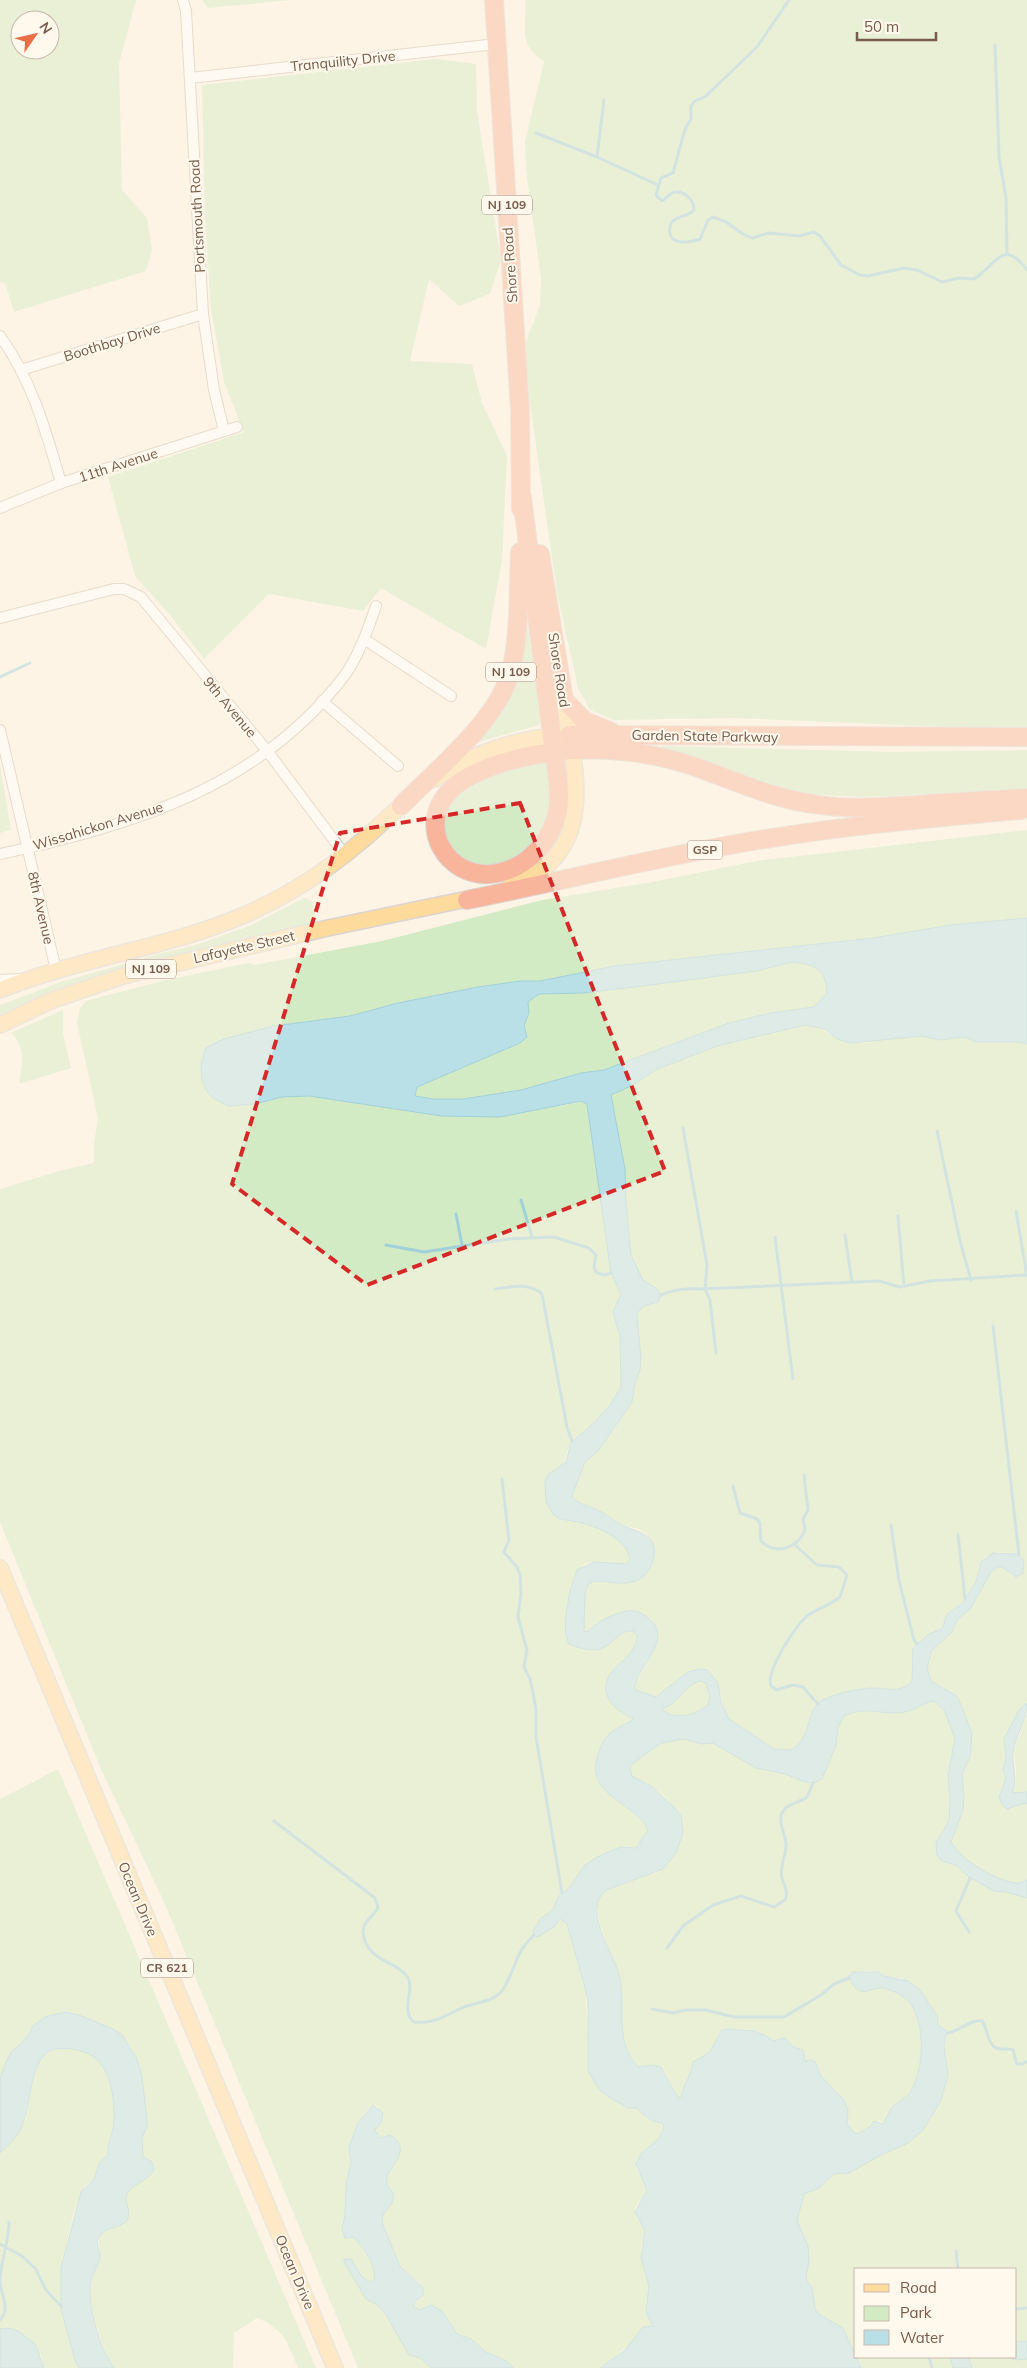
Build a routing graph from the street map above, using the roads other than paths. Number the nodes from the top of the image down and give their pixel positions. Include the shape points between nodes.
1 (183, 0) edge
2 (494, 0) edge
3 (496, 44) junction
4 (190, 78) junction
5 (203, 314) junction
6 (0, 336) edge
7 (21, 370) junction
8 (520, 410) junction
9 (237, 426) dead end
10 (224, 431) junction
11 (61, 483) junction
12 (522, 497) junction
13 (0, 508) edge
14 (376, 606) dead end
15 (0, 618) edge
16 (364, 639) junction
17 (451, 696) dead end
18 (564, 700) junction
19 (322, 701) junction
20 (0, 730) edge
21 (619, 734) junction
22 (1027, 737) edge
23 (570, 743) junction
24 (553, 744) junction
25 (268, 752) junction
26 (398, 766) dead end
27 (1027, 798) edge
28 (401, 806) junction
29 (1027, 809) edge
30 (27, 848) junction
31 (0, 854) edge
32 (345, 854) junction
33 (467, 900) junction
34 (56, 970) junction
35 (28, 979) junction
36 (0, 980) edge
37 (0, 990) edge
38 (0, 1025) edge
39 (0, 1568) edge
40 (335, 2368) edge

1 - 4 street, Portsmouth Road
2 - 3 highway, Shore Road / NJ 109
3 - 4 street, Tranquility Drive
3 - 8 highway, Shore Road / NJ 109
4 - 5 street, Portsmouth Road
5 - 7 street, Boothbay Drive
5 - 10 street, Portsmouth Road via 214,390
6 - 7 street
7 - 11 street via 43,421
8 - 12 highway, Shore Road / NJ 109
8 - 18 highway, Shore Road / NJ 109 via 539,553
9 - 10 street, 11th Avenue
10 - 11 street, 11th Avenue
11 - 13 street, 11th Avenue
12 - 24 highway
12 - 28 highway, NJ 109 via 514,649 507,683 489,716
14 - 16 street, Wissahickon Avenue
15 - 25 street, 9th Avenue via 114,589 124,589 141,597
16 - 17 street
16 - 19 street, Wissahickon Avenue via 346,673
18 - 21 highway via 585,721
18 - 23 main road, Shore Road / NJ 109
19 - 25 street, Wissahickon Avenue via 291,734
19 - 26 street
20 - 30 street, 8th Avenue
21 - 22 highway, Garden State Parkway
21 - 23 highway, Garden State Parkway
23 - 24 highway
23 - 27 highway via 660,757 781,797 816,805 872,807
23 - 33 main road, NJ 109 via 577,788 576,804 573,824 562,848 550,864 526,880
24 - 24 highway via 558,808 550,833 540,848 519,864 495,873 472,873 451,860 442,849 436,831 439,807 447,793 459,783 489,769
24 - 28 main road via 520,742 482,754 439,777
25 - 30 street, Wissahickon Avenue via 220,783 182,800 136,818
25 - 32 street, 9th Avenue
28 - 32 main road, Lafayette Street / NJ 109
29 - 33 highway, GSP via 752,841
30 - 31 street, Wissahickon Avenue
30 - 34 street, 8th Avenue
32 - 34 main road, Lafayette Street / NJ 109 via 290,892 232,920
33 - 38 main road, Lafayette Street / NJ 109 via 328,928 132,974 66,994
34 - 35 main road, Lafayette Street / NJ 109
35 - 36 street
35 - 37 main road, Lafayette Street / NJ 109
39 - 40 main road, Ocean Drive / CR 621

